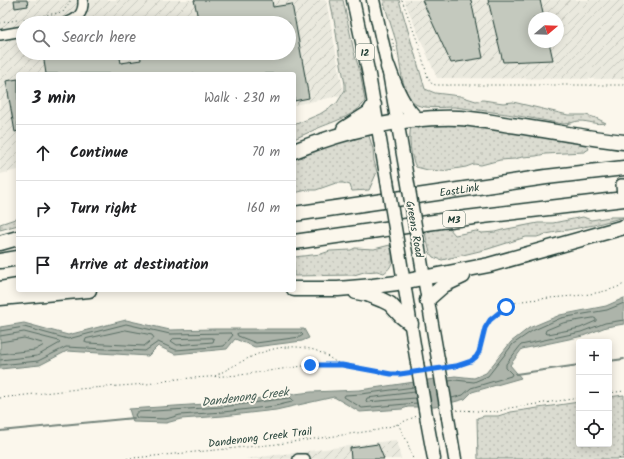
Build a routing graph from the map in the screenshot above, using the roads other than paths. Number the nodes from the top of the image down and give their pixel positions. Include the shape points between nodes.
1 (83, 0) edge
2 (352, 0) edge
3 (373, 0) edge
4 (79, 16) edge
5 (16, 32) edge
6 (0, 35) edge
7 (388, 67) junction
8 (374, 105) junction
9 (418, 120) junction
10 (398, 123) junction
11 (378, 126) junction
12 (317, 142) junction
13 (624, 142) edge
14 (296, 150) edge
15 (624, 168) edge
16 (624, 184) edge
17 (623, 200) edge
18 (296, 214) edge
19 (624, 227) edge
20 (16, 239) edge
21 (296, 242) edge
22 (0, 243) edge
23 (16, 258) edge
24 (0, 261) edge
25 (489, 265) junction
26 (424, 278) junction
27 (404, 281) junction
28 (16, 286) edge
29 (0, 289) edge
30 (296, 289) edge
31 (338, 289) junction
32 (67, 292) edge
33 (0, 298) edge
34 (427, 300) junction
35 (411, 324) junction
36 (298, 459) edge
37 (305, 459) edge
38 (434, 459) edge
39 (455, 459) edge

1 - 4 street
2 - 8 main road, Greens Road / 12
3 - 7 main road, Greens Road / 12
5 - 6 street
7 - 9 highway via 402,101
7 - 10 main road, Greens Road / 12
8 - 11 main road, Greens Road / 12
8 - 12 highway via 360,120
9 - 10 highway
9 - 13 highway via 478,120
10 - 11 highway
10 - 26 main road, Greens Road / 12, bridge
11 - 12 highway
11 - 27 main road, Greens Road / 12, bridge
12 - 14 highway
15 - 18 highway, EastLink
16 - 17 street via 621,184
17 - 21 highway, M3 via 441,221
19 - 25 highway
20 - 22 highway
23 - 24 highway
25 - 26 highway
25 - 34 highway via 450,281
26 - 27 highway
26 - 34 main road, Greens Road / 12
27 - 31 highway
27 - 35 main road, Greens Road / 12
28 - 29 highway
30 - 31 highway
31 - 35 highway via 374,296 390,304
32 - 33 highway
34 - 39 main road, Greens Road / 12, bridge via 442,363
35 - 38 main road, Greens Road / 12, bridge via 415,368
36 - 37 street

